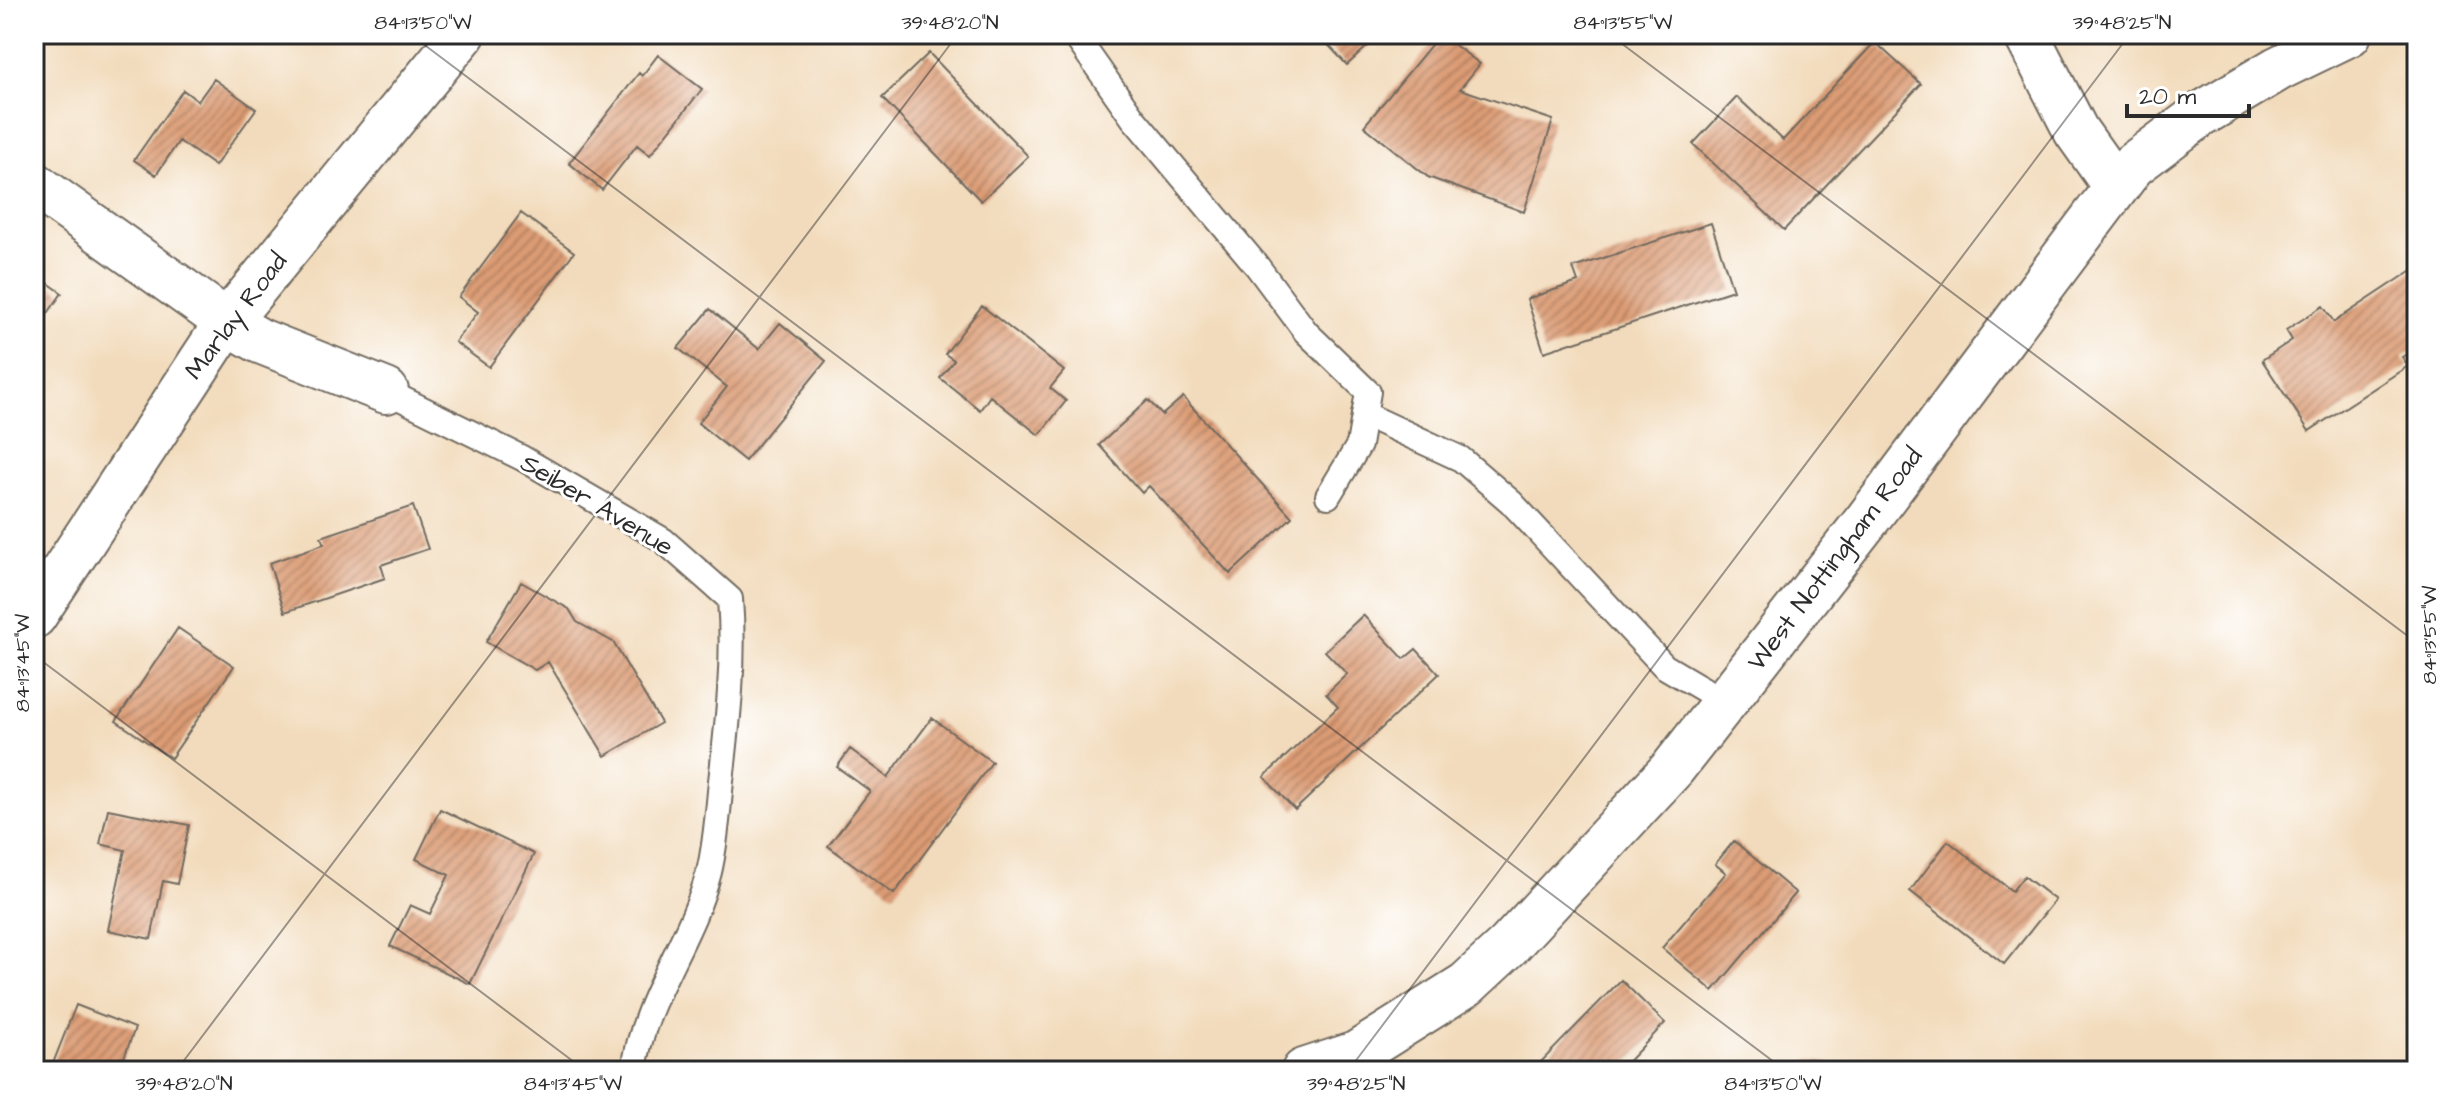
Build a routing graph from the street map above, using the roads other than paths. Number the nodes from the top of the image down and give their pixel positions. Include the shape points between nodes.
1 (463, 34) edge
2 (1074, 34) edge
3 (2026, 34) edge
4 (2349, 34) edge
5 (34, 184) edge
6 (2115, 186) junction
7 (227, 322) junction
8 (386, 391) joint
9 (1364, 414) junction
10 (1328, 496) dead end
11 (34, 616) edge
12 (1725, 702) junction
13 (634, 1071) edge
14 (1304, 1071) edge

1 - 7 street, Marlay Road
2 - 9 lane via 1133,118 1306,332 1368,392
3 - 6 street via 2076,131
4 - 6 street, West Nottingham Road via 2200,115 2133,165
5 - 7 street, Seiber Avenue
6 - 12 street, West Nottingham Road
7 - 8 street, Seiber Avenue via 260,341
7 - 11 street, Marlay Road
8 - 13 lane, Seiber Avenue via 522,458 663,540 730,599 727,729 709,872 690,926 653,998
9 - 10 lane via 1359,445
9 - 12 lane via 1461,459 1511,502 1664,666
12 - 14 street, West Nottingham Road via 1673,768 1467,984 1356,1054

